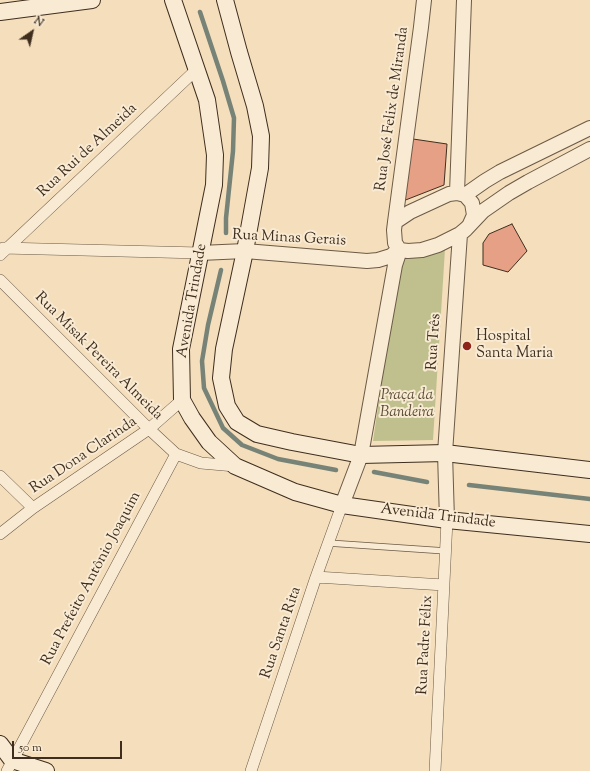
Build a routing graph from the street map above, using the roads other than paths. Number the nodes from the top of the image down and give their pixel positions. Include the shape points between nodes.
1 (92, 0) edge
2 (173, 0) edge
3 (225, 0) edge
4 (424, 0) edge
5 (464, 0) edge
6 (0, 12) edge
7 (196, 70) junction
8 (590, 128) edge
9 (590, 149) edge
10 (461, 194) junction
11 (395, 222) junction
12 (465, 229) junction
13 (2, 250) edge
14 (400, 250) junction
15 (245, 251) junction
16 (200, 253) junction
17 (0, 280) edge
18 (182, 400) junction
19 (149, 429) junction
20 (176, 454) junction
21 (445, 454) junction
22 (361, 455) junction
23 (235, 466) junction
24 (590, 470) edge
25 (0, 476) edge
26 (342, 505) junction
27 (33, 508) junction
28 (447, 520) junction
29 (0, 534) edge
30 (590, 534) edge
31 (328, 544) junction
32 (446, 551) junction
33 (316, 577) junction
34 (444, 585) junction
35 (0, 744) edge
36 (9, 765) edge
37 (46, 771) edge
38 (251, 771) edge
39 (435, 771) edge

1 - 6 main road
2 - 7 main road, Avenida Trindade
3 - 15 main road via 261,136 260,168
4 - 11 street, Rua José Felix de Miranda
5 - 10 street
7 - 13 street, Rua Rui de Almeida
7 - 16 main road, Avenida Trindade via 207,100 215,155 214,185
8 - 10 street
9 - 12 street via 509,193 483,211
10 - 11 street via 449,194
10 - 12 street, Rua Três via 472,203 474,215
11 - 14 street, Rua José Felix de Miranda via 395,243
12 - 14 street via 438,245 422,250
12 - 21 street, Rua Três
13 - 16 street, Rua Minas Gerais
14 - 15 street, Rua Minas Gerais via 391,256 367,261
14 - 22 street
15 - 16 street, Rua Minas Gerais
15 - 22 main road via 224,349 221,378 227,406 237,422 257,434
16 - 18 main road, Avenida Trindade via 181,349
17 - 19 street, Rua Misak Pereira Almeida
18 - 19 street, Rua Dona Clarinda
18 - 23 main road, Avenida Trindade via 210,442
19 - 20 street, Rua Misak Pereira Almeida
19 - 27 street, Rua Dona Clarinda
20 - 23 street via 201,463
20 - 36 street, Rua Prefeito Antônio Joaquim
21 - 22 main road
21 - 24 main road
21 - 28 street, Rua Três
22 - 26 street
23 - 26 main road, Avenida Trindade via 295,492
25 - 27 street
26 - 28 main road, Avenida Trindade
26 - 31 street, Rua Santa Rita
27 - 29 street, Rua Dona Clarinda
28 - 30 main road, Avenida Trindade
28 - 32 street, Rua Padre Félix
31 - 32 lane
31 - 33 street, Rua Santa Rita
32 - 34 street, Rua Padre Félix
33 - 34 street
33 - 38 street, Rua Santa Rita
34 - 39 street, Rua Padre Félix
35 - 36 main road
36 - 37 main road

